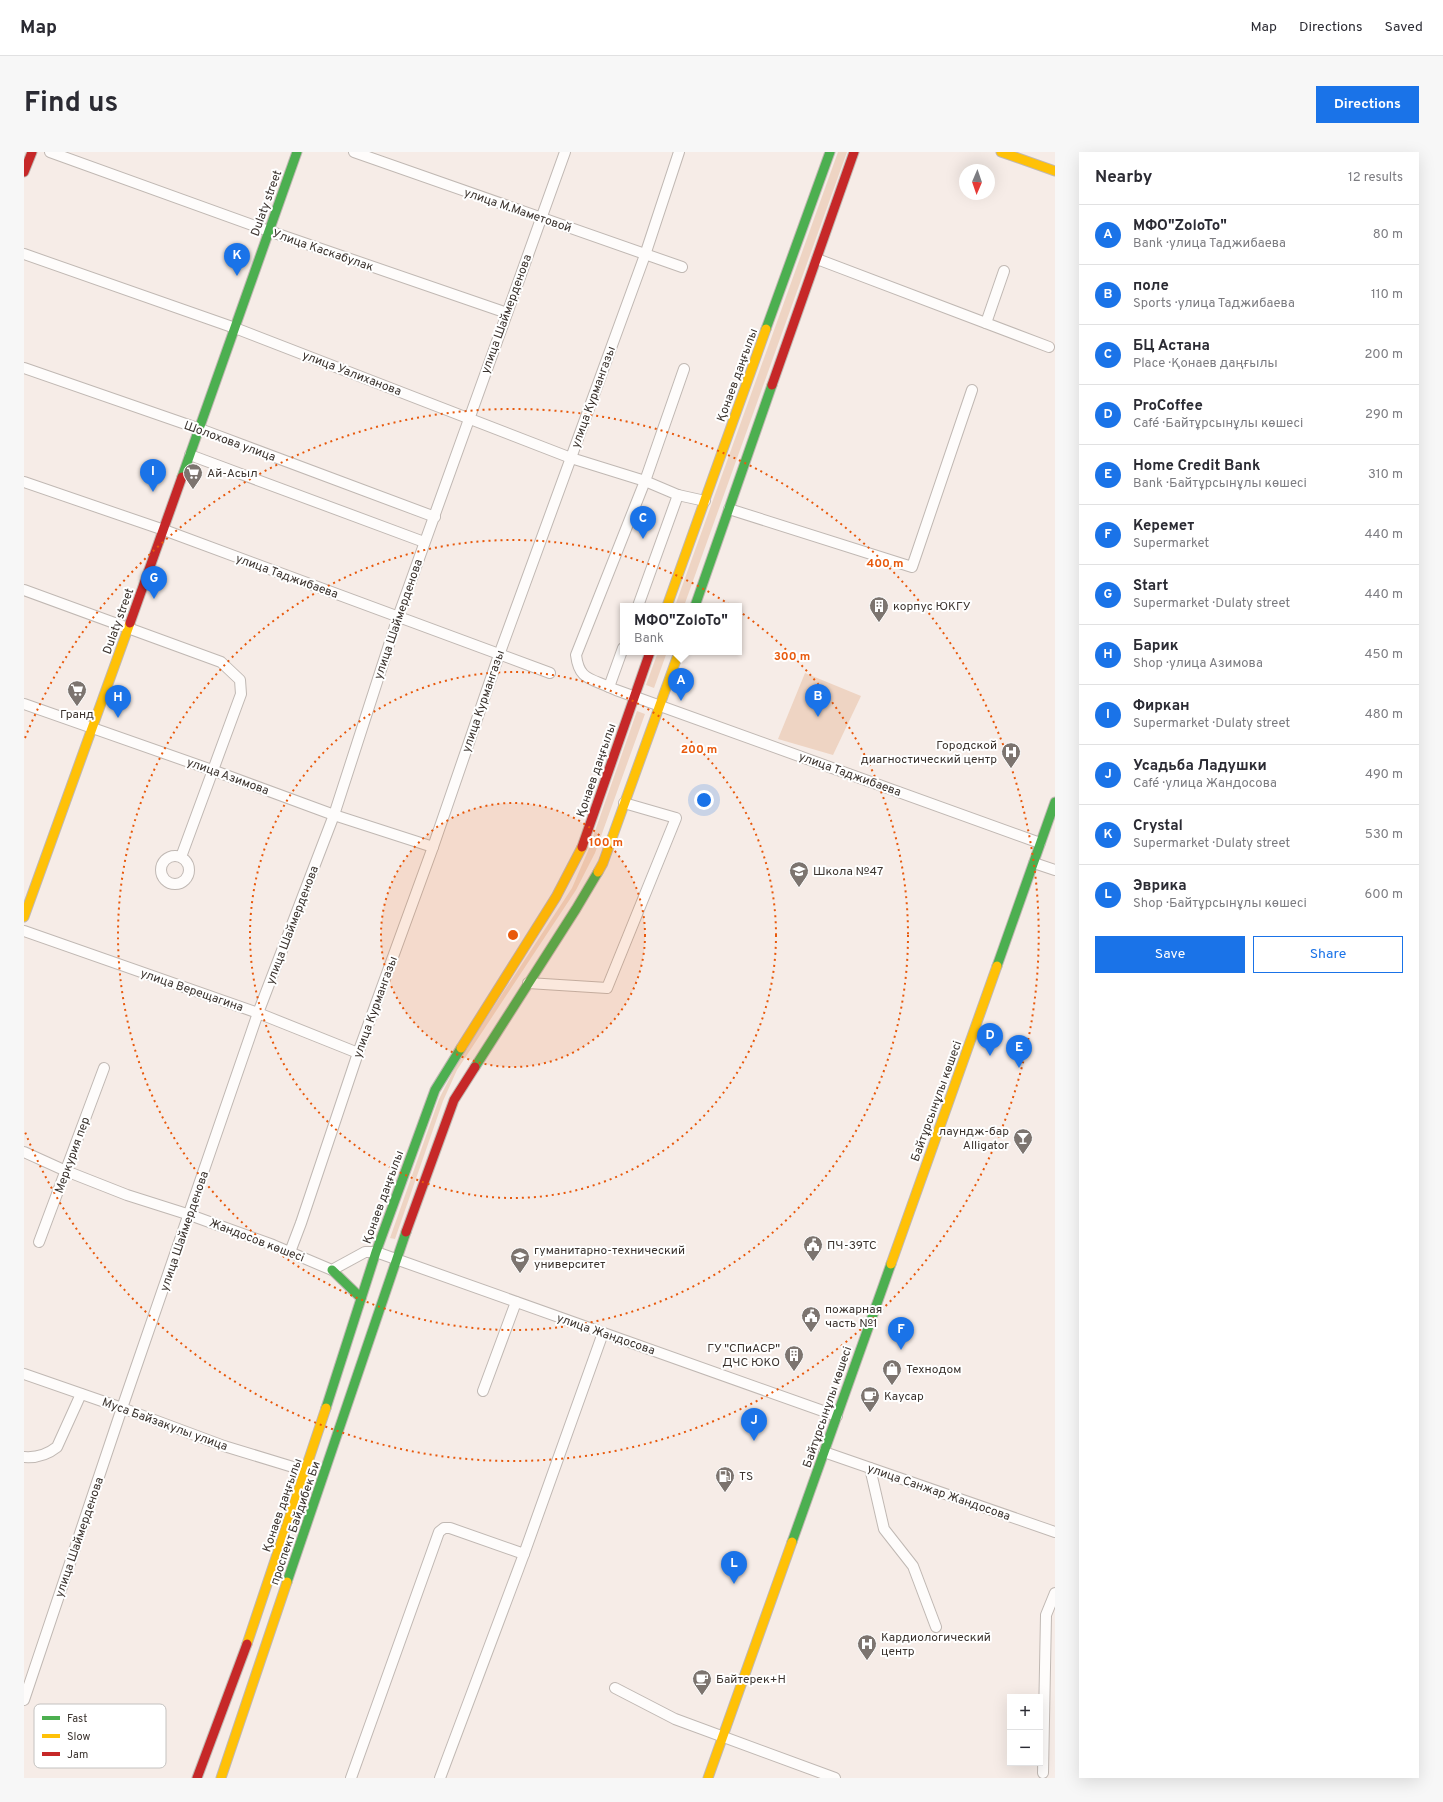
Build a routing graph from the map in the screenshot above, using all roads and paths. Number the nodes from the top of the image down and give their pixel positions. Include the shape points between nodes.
1 (32, 152) edge
2 (50, 152) edge
3 (297, 152) edge
4 (354, 152) edge
5 (565, 152) edge
6 (679, 152) edge
7 (830, 152) edge
8 (854, 152) edge
9 (1001, 152) edge
10 (1055, 171) edge
11 (24, 172) edge
12 (541, 219) junction
13 (269, 231) junction
14 (24, 254) edge
15 (645, 255) junction
16 (816, 259) junction
17 (682, 267) dead end
18 (1004, 271) dead end
19 (507, 313) junction
20 (986, 323) junction
21 (235, 328) junction
22 (1049, 347) dead end
23 (24, 368) edge
24 (684, 369) dead end
25 (972, 390) dead end
26 (469, 418) junction
27 (200, 429) junction
28 (190, 455) junction
29 (571, 458) junction
30 (645, 481) junction
31 (24, 482) edge
32 (678, 495) junction
33 (704, 501) junction
34 (729, 509) junction
35 (435, 517) junction
36 (164, 530) junction
37 (424, 542) junction
38 (24, 590) edge
39 (639, 603) edge
40 (668, 603) edge
41 (696, 603) edge
42 (398, 617) junction
43 (128, 628) junction
44 (499, 655) junction
45 (620, 655) edge
46 (649, 655) edge
47 (678, 655) edge
48 (550, 673) dead end
49 (609, 687) junction
50 (635, 698) junction
51 (24, 704) edge
52 (660, 706) junction
53 (92, 728) junction
54 (212, 770) junction
55 (1055, 802) edge
56 (624, 803) junction
57 (334, 815) junction
58 (1040, 843) junction
59 (433, 847) junction
60 (181, 857) dead end
61 (1034, 862) junction
62 (1055, 870) edge
63 (24, 917) edge
64 (24, 931) edge
65 (528, 983) junction
66 (258, 1013) junction
67 (358, 1053) junction
68 (104, 1068) dead end
69 (24, 1152) edge
70 (66, 1171) junction
71 (190, 1215) junction
72 (39, 1242) dead end
73 (290, 1252) junction
74 (376, 1252) junction
75 (396, 1259) junction
76 (332, 1270) junction
77 (362, 1298) junction
78 (516, 1302) junction
79 (603, 1333) junction
80 (24, 1374) edge
81 (483, 1391) dead end
82 (81, 1394) junction
83 (122, 1408) junction
84 (837, 1416) junction
85 (824, 1452) junction
86 (24, 1457) edge
87 (870, 1468) junction
88 (306, 1471) junction
89 (1055, 1532) edge
90 (524, 1554) junction
91 (1055, 1593) edge
92 (936, 1627) dead end
93 (615, 1688) dead end
94 (24, 1700) edge
95 (723, 1736) junction
96 (1043, 1773) dead end
97 (197, 1778) edge
98 (221, 1778) edge
99 (351, 1778) edge
100 (440, 1778) edge
101 (708, 1778) edge
102 (835, 1778) edge

1 - 11 main road
2 - 13 street, Улица Каскабулак
3 - 13 main road, Dulaty street
4 - 12 street, улица М.Маметовой
5 - 12 street, улица Шаймерденова
6 - 15 street, улица Курмангазы
7 - 33 main road, Қонаев даңғылы
8 - 16 main road
9 - 10 main road
12 - 15 street, улица М.Маметовой
12 - 19 street, улица Шаймерденова
13 - 19 street, Улица Каскабулак
13 - 21 main road, Dulaty street
14 - 21 street, улица Уалиханова
15 - 17 street, улица М.Маметовой
15 - 29 street, улица Курмангазы
16 - 20 street
16 - 34 main road
18 - 20 street
19 - 26 street, улица Шаймерденова
20 - 22 street
21 - 26 street, улица Уалиханова
21 - 27 main road, Dulaty street
23 - 27 street, Шолохова улица
24 - 30 street, улица Таджибаева
25 - 34 street via 912,567
26 - 29 street, улица Уалиханова
26 - 35 street, улица Шаймерденова
27 - 28 main road, Dulaty street
27 - 35 street, Шолохова улица
28 - 36 main road, Dulaty street
28 - 37 street
29 - 30 street, улица Уалиханова
29 - 44 street, улица Курмангазы
30 - 32 street, улица Уалиханова
30 - 49 street, улица Таджибаева via 576,655 577,666 582,675
31 - 36 street, улица Таджибаева
32 - 33 street, улица Уалиханова
32 - 39 street
33 - 40 main road, Қонаев даңғылы
34 - 41 main road
35 - 37 street, улица Шаймерденова
36 - 42 street, улица Таджибаева
36 - 43 main road, Dulaty street
37 - 42 street, улица Шаймерденова
38 - 43 street
42 - 44 street, улица Таджибаева
42 - 57 street, улица Шаймерденова
43 - 53 main road, Dulaty street
43 - 54 street via 221,662 240,680 240,694
44 - 48 street, улица Таджибаева
44 - 59 street, улица Курмангазы
45 - 49 street
46 - 50 main road, Қонаев даңғылы
47 - 52 main road
49 - 50 street, улица Таджибаева
50 - 52 street, улица Таджибаева
50 - 74 main road, Қонаев даңғылы via 582,848 556,897 434,1090
51 - 53 street, улица Азимова
52 - 56 main road
52 - 58 street, улица Таджибаева
53 - 54 street, улица Азимова
53 - 63 main road, Dulaty street
54 - 57 street, улица Азимова
54 - 60 street
55 - 58 main road, Байтұрсынұлы көшесі
56 - 65 main road via 603,863
56 - 65 street via 676,818 608,988
57 - 59 street, улица Азимова
57 - 66 street, улица Шаймерденова
58 - 61 main road, Байтұрсынұлы көшесі
59 - 67 street, улица Курмангазы
61 - 62 street
61 - 84 main road, Байтұрсынұлы көшесі
64 - 66 street, улица Верещагина
65 - 75 main road via 454,1100
66 - 67 street, улица Верещагина
66 - 71 street, улица Шаймерденова
67 - 73 street, улица Курмангазы
68 - 70 street, Меркурия пер
69 - 70 street, Жандосов көшесі
70 - 71 street, Жандосов көшесі via 127,1195
70 - 72 street, Меркурия пер
71 - 73 street, Жандосов көшесі
71 - 83 street, улица Шаймерденова
73 - 76 street, Жандосов көшесі
74 - 75 street, улица Жандосова
74 - 76 street via 365,1252
74 - 77 main road, Қонаев даңғылы
75 - 78 street, улица Жандосова
75 - 98 main road, проспект Байдибек Би
76 - 77 main road
77 - 88 main road, Қонаев даңғылы
78 - 79 street, улица Жандосова
78 - 81 street
79 - 84 street, улица Жандосова
79 - 90 street
80 - 82 street, Муса Байзакулы улица
82 - 83 street, Муса Байзакулы улица
82 - 86 street via 57,1447 40,1456
83 - 88 street, Муса Байзакулы улица via 224,1446
83 - 94 street, улица Шаймерденова
84 - 85 main road, Байтұрсынұлы көшесі
85 - 87 street, улица Санжар Жандосова
85 - 95 main road, Байтұрсынұлы көшесі
87 - 89 street, улица Санжар Жандосова
87 - 92 street via 884,1530 913,1566
88 - 97 main road, Қонаев даңғылы via 232,1687
90 - 99 street via 450,1528 444,1528 439,1532
90 - 100 street
91 - 96 street via 1046,1615
93 - 95 street via 675,1718
95 - 101 main road, Байтұрсынұлы көшесі
95 - 102 street

